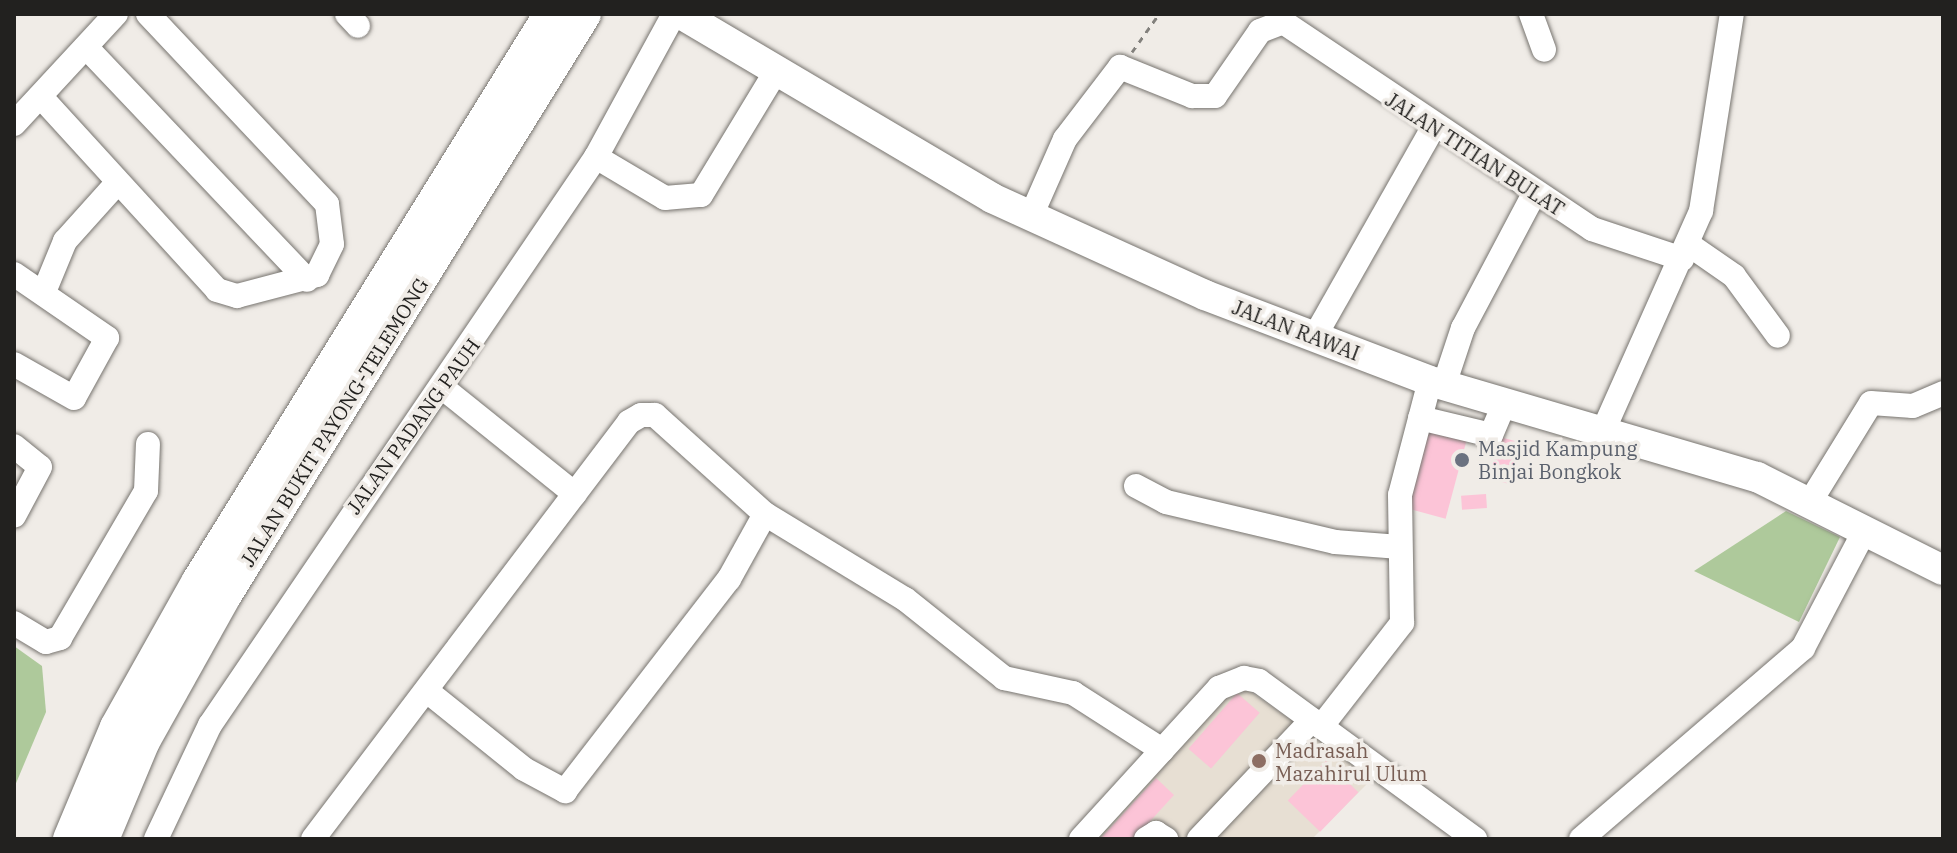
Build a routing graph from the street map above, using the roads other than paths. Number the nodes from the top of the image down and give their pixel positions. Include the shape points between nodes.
1 (116, 14) edge
2 (148, 14) edge
3 (674, 14) edge
4 (681, 14) edge
5 (1531, 14) edge
6 (1732, 14) edge
7 (572, 17) edge
8 (1284, 18) edge
9 (86, 47) junction
10 (1544, 50) dead end
11 (775, 73) junction
12 (41, 97) junction
13 (14, 124) edge
14 (1433, 128) junction
15 (596, 157) junction
16 (117, 183) junction
17 (1534, 194) junction
18 (1031, 216) junction
19 (1685, 252) junction
20 (14, 274) edge
21 (307, 280) junction
22 (44, 292) junction
23 (1778, 336) dead end
24 (1314, 338) junction
25 (14, 364) edge
26 (1437, 383) junction
27 (443, 388) junction
28 (1943, 393) edge
29 (1505, 402) junction
30 (1420, 418) junction
31 (1604, 429) junction
32 (148, 444) dead end
33 (14, 446) edge
34 (1136, 486) dead end
35 (575, 494) junction
36 (1810, 502) junction
37 (765, 514) junction
38 (14, 516) edge
39 (1865, 530) junction
40 (1400, 547) junction
41 (1943, 570) edge
42 (14, 623) edge
43 (427, 691) junction
44 (1316, 723) junction
45 (1162, 750) junction
46 (70, 839) edge
47 (102, 839) edge
48 (156, 839) edge
49 (313, 839) edge
50 (1081, 839) edge
51 (1146, 839) edge
52 (1166, 839) edge
53 (1199, 839) edge
54 (1475, 839) edge
55 (1581, 839) edge

1 - 9 street
2 - 21 street via 327,204 334,229 328,261
3 - 15 street, JALAN PADANG PAUH
4 - 11 main road, JALAN RAWAI
5 - 10 street
6 - 19 street via 1711,171
7 - 46 highway, JALAN BUKIT PAYONG-TELEMONG via 199,581 117,727
7 - 47 highway, JALAN BUKIT PAYONG-TELEMONG via 224,596 143,741
8 - 14 street, JALAN TITIAN BULAT
8 - 18 street via 1260,31 1215,96 1192,96 1120,67 1065,139
9 - 12 street
9 - 21 street
11 - 15 street via 701,195 665,198
11 - 18 main road, JALAN RAWAI
12 - 13 street
12 - 16 street
14 - 17 street, JALAN TITIAN BULAT
14 - 24 street
15 - 27 street, JALAN PADANG PAUH
16 - 21 street via 217,290 237,296
16 - 22 street via 65,241
17 - 19 street, JALAN TITIAN BULAT via 1592,229
17 - 26 street
18 - 24 main road, JALAN RAWAI
19 - 23 street, JALAN TITIAN BULAT via 1734,276
19 - 31 street
20 - 22 street
22 - 25 street via 107,336 74,398
24 - 26 main road, JALAN RAWAI
26 - 29 main road, JALAN RAWAI
26 - 30 street
27 - 35 street
27 - 48 street, JALAN PADANG PAUH via 366,488 210,725
28 - 36 street via 1913,406 1871,403
29 - 30 street via 1491,435
29 - 31 main road, JALAN RAWAI
30 - 40 street via 1400,495
31 - 36 main road, JALAN RAWAI via 1757,477
32 - 42 street via 146,491 60,638 46,642
33 - 38 street via 35,458 39,470
34 - 40 street via 1166,502 1335,542
35 - 37 street via 629,422 655,415
35 - 43 street
36 - 39 main road, JALAN RAWAI
37 - 43 street via 720,590 565,791 524,769
37 - 45 street via 905,599 1004,678 1073,693
39 - 41 main road, JALAN RAWAI
39 - 55 street via 1803,648
40 - 44 street via 1402,623
43 - 49 street
44 - 45 street via 1259,681 1219,688
44 - 53 street
44 - 54 street
45 - 50 street
51 - 52 street via 1156,833

